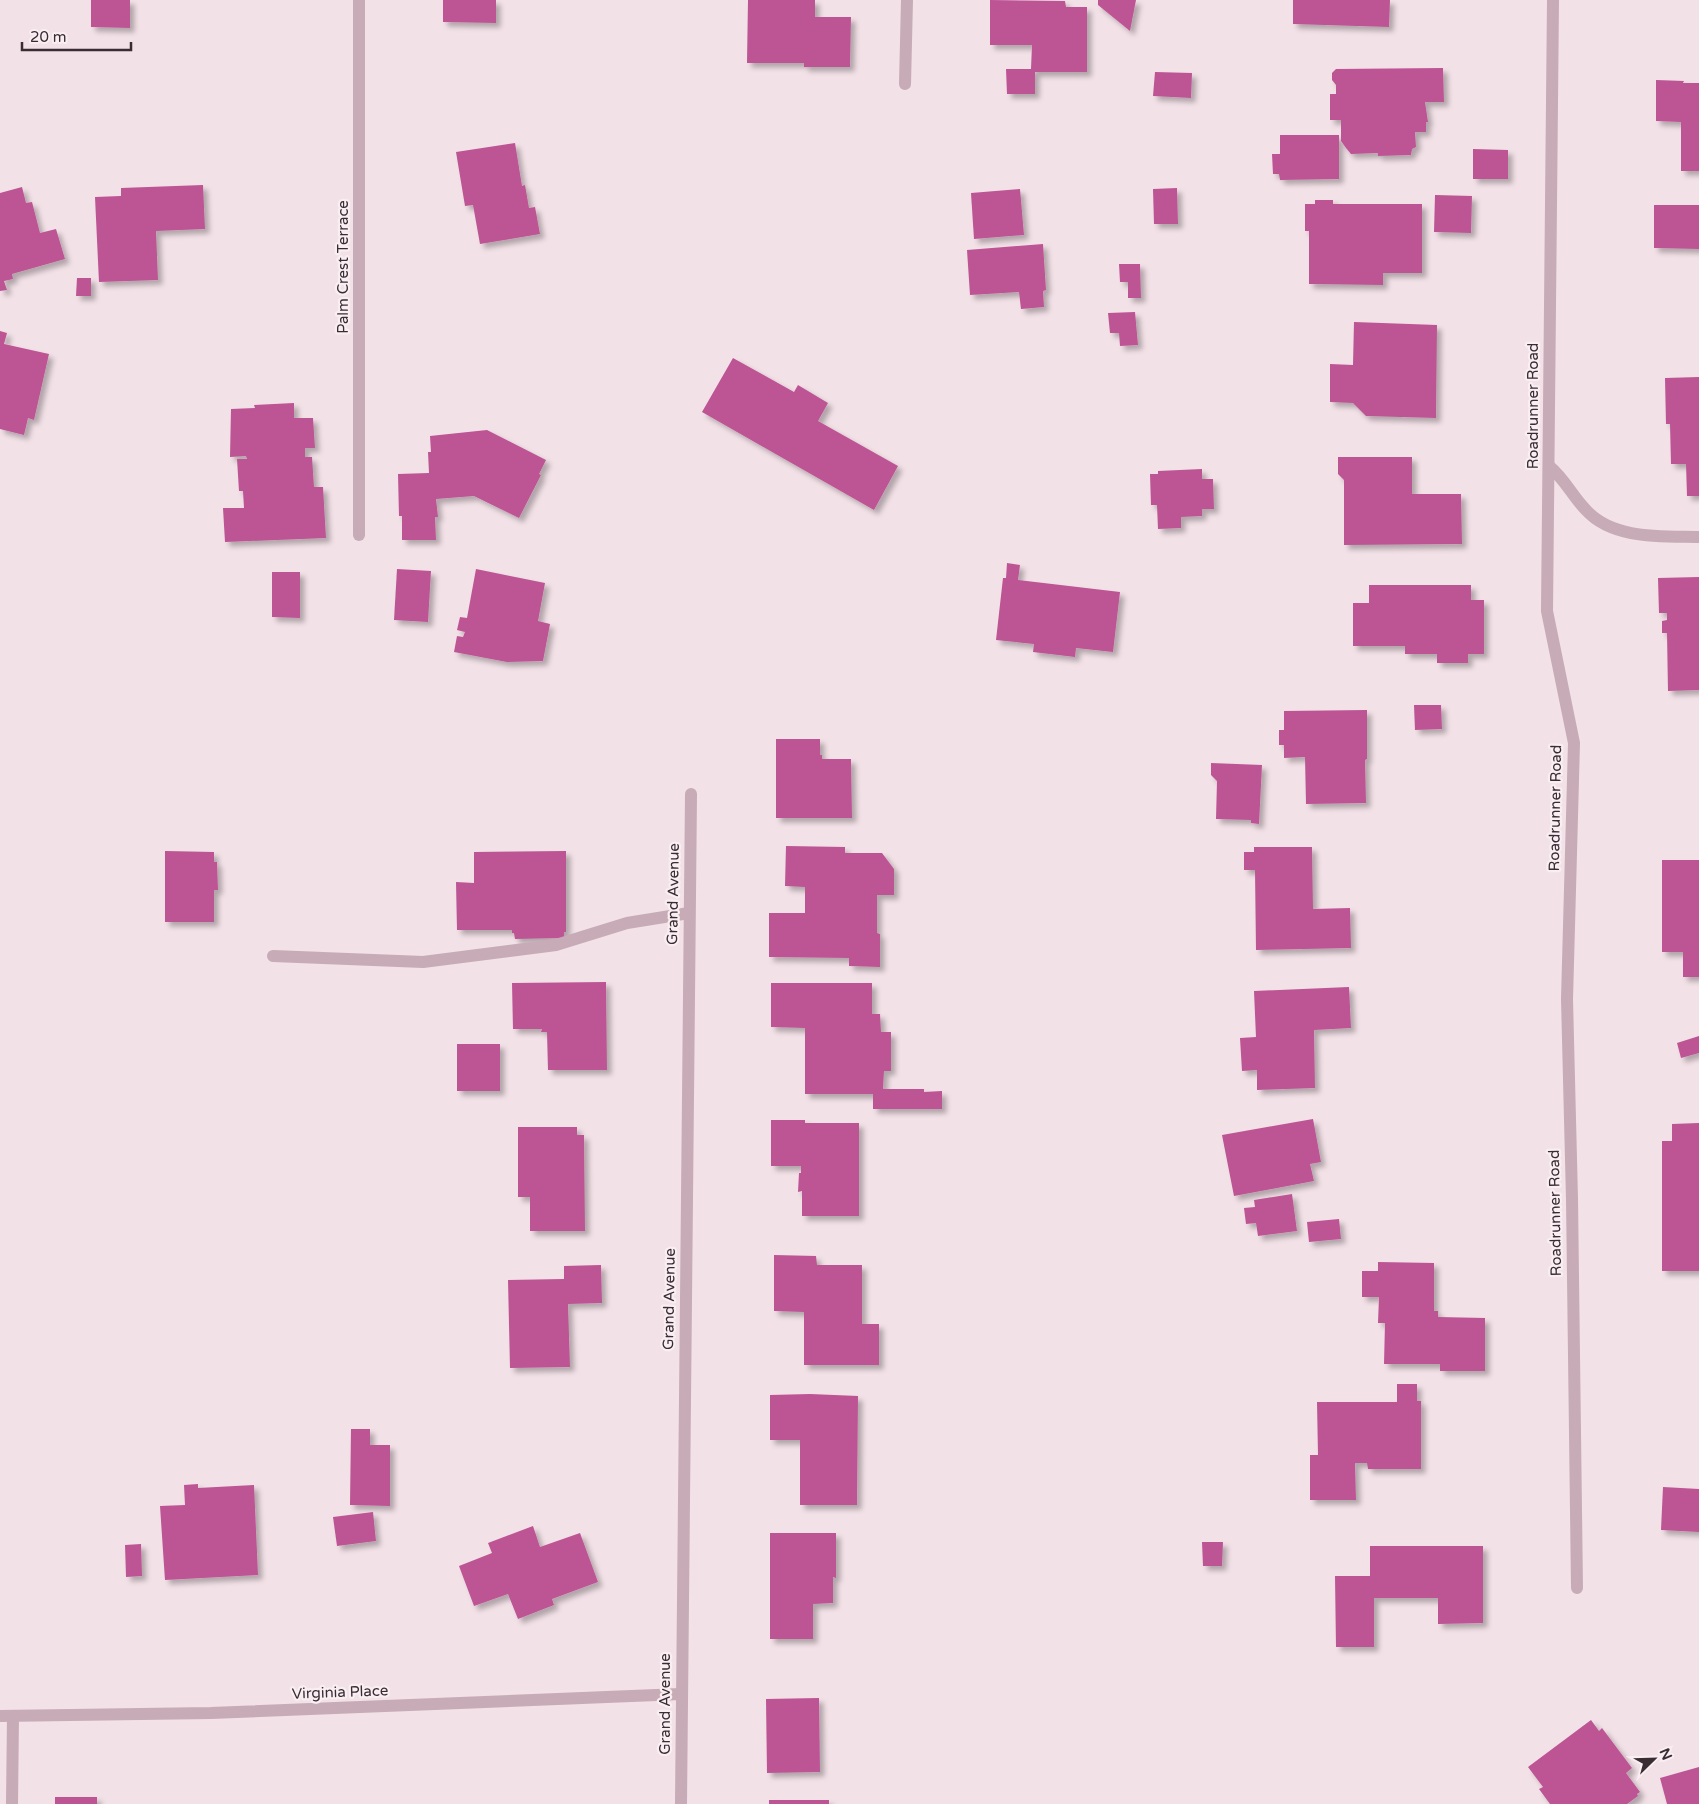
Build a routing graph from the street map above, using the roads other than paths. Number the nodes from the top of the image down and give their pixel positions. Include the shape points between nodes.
1 (359, 0) edge
2 (907, 0) edge
3 (1553, 0) edge
4 (905, 84) dead end
5 (1549, 466) junction
6 (359, 535) dead end
7 (1699, 537) edge
8 (691, 794) dead end
9 (689, 913) junction
10 (273, 956) dead end
11 (1577, 1588) dead end
12 (681, 1694) junction
13 (6, 1716) edge
14 (12, 1804) edge
15 (681, 1804) edge

1 - 6 street, Palm Crest Terrace
2 - 4 street
3 - 5 street, Roadrunner Road
5 - 7 street via 1565,481 1586,511 1608,526 1638,534
5 - 11 street, Roadrunner Road via 1547,611 1574,743 1567,999
8 - 9 street, Grand Avenue
9 - 10 street via 627,924 556,946 423,962
9 - 12 street, Grand Avenue
12 - 13 street, Virginia Place via 211,1713
12 - 15 street, Grand Avenue
13 - 14 street

